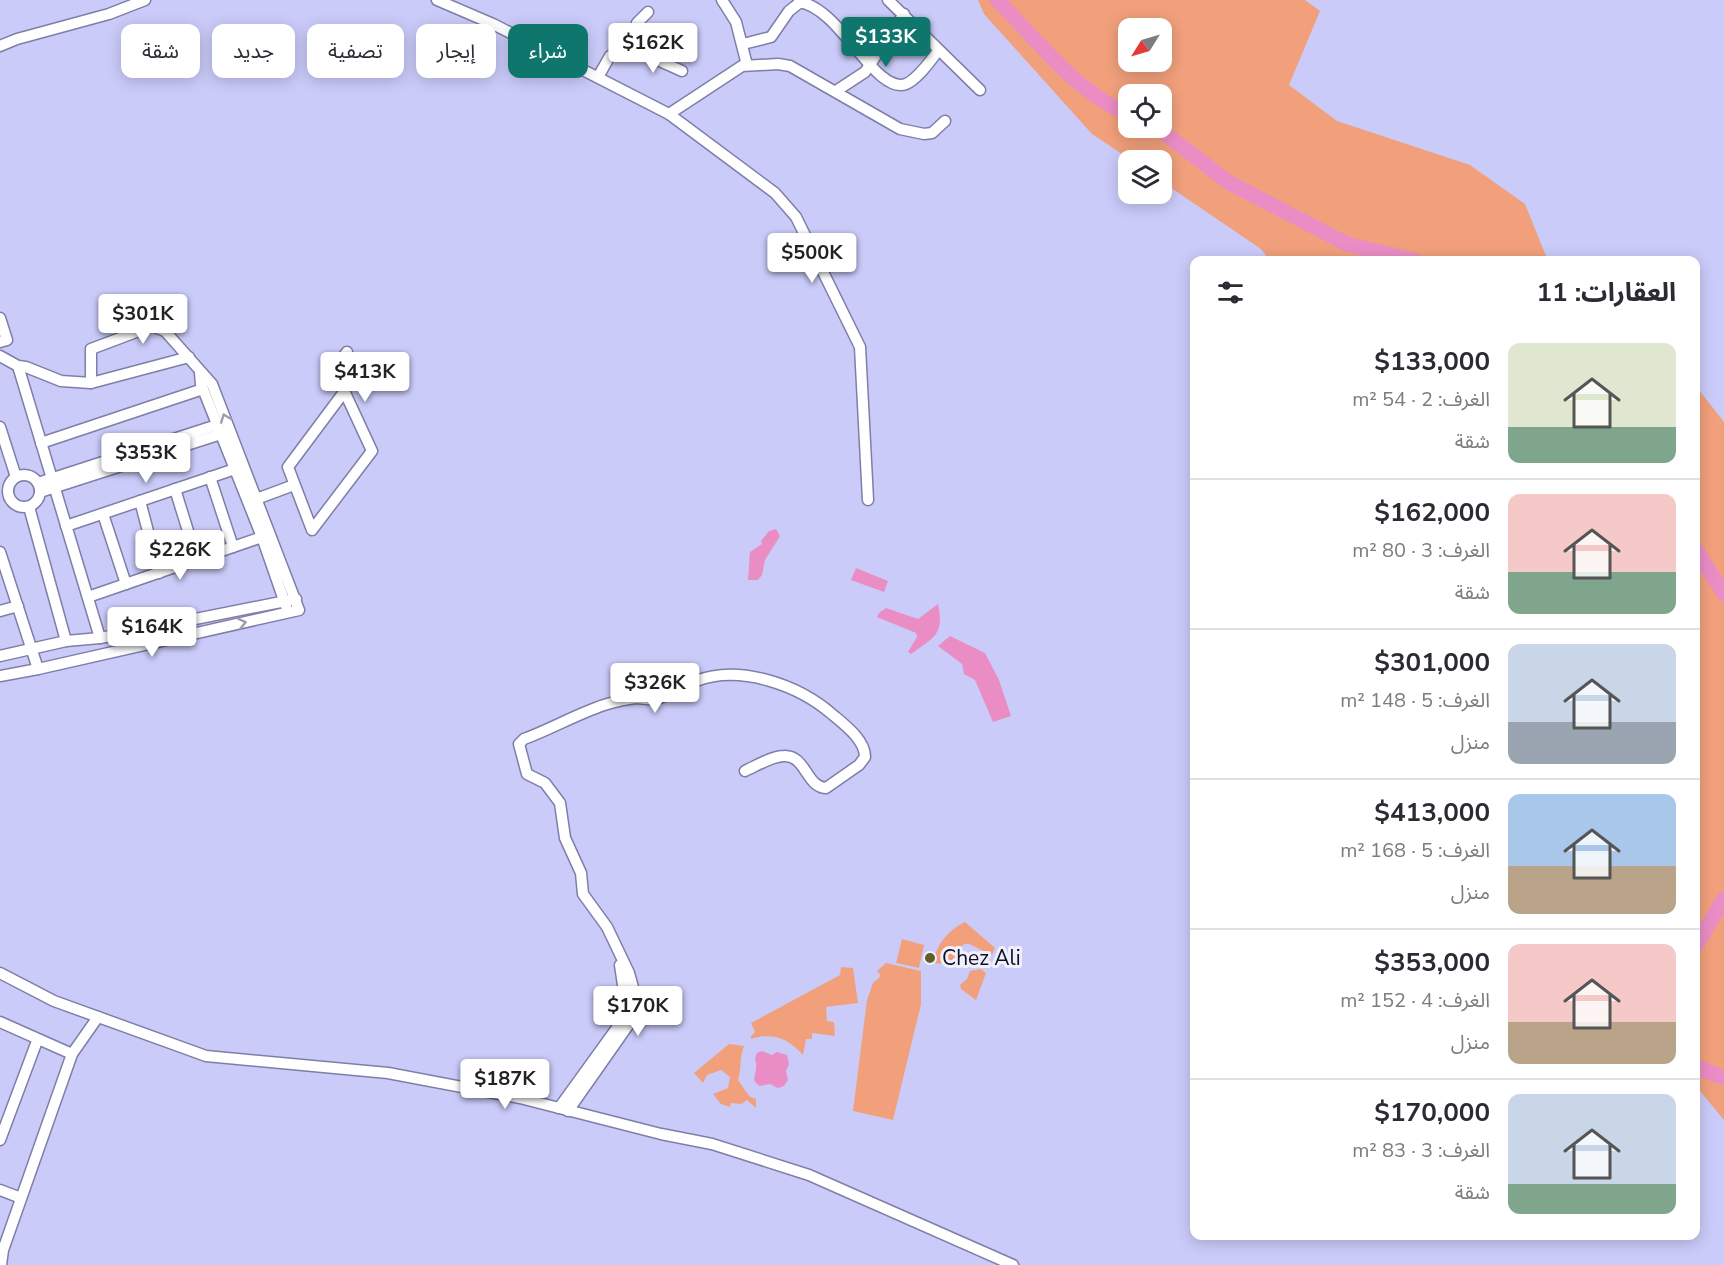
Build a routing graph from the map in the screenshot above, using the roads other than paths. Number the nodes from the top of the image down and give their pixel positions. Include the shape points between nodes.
1 (145, 0) edge
2 (436, 0) edge
3 (722, 0) edge
4 (888, 0) edge
5 (801, 1) edge
6 (648, 12) dead end
7 (904, 14) junction
8 (743, 44) junction
9 (0, 46) edge
10 (628, 50) junction
11 (938, 51) junction
12 (747, 65) junction
13 (869, 67) junction
14 (682, 71) dead end
15 (598, 77) junction
16 (980, 90) dead end
17 (836, 91) junction
18 (669, 114) junction
19 (945, 121) dead end
20 (347, 352) dead end
21 (0, 356) edge
22 (189, 357) junction
23 (18, 366) junction
24 (200, 373) junction
25 (91, 383) junction
26 (203, 389) junction
27 (344, 392) junction
28 (0, 427) edge
29 (219, 429) junction
30 (41, 443) junction
31 (235, 469) junction
32 (16, 477) junction
33 (210, 477) junction
34 (53, 483) junction
35 (294, 485) junction
36 (39, 488) junction
37 (175, 489) junction
38 (4, 497) edge
39 (868, 500) dead end
40 (140, 501) junction
41 (253, 501) junction
42 (29, 507) junction
43 (103, 514) junction
44 (66, 526) junction
45 (262, 537) junction
46 (232, 548) junction
47 (0, 552) edge
48 (197, 560) junction
49 (159, 573) junction
50 (126, 584) junction
51 (88, 597) junction
52 (289, 604) junction
53 (18, 606) junction
54 (0, 611) edge
55 (216, 615) junction
56 (182, 622) junction
57 (219, 628) junction
58 (147, 629) junction
59 (185, 636) junction
60 (105, 637) junction
61 (71, 641) junction
62 (148, 644) junction
63 (31, 649) junction
64 (114, 652) junction
65 (0, 656) edge
66 (79, 660) junction
67 (38, 669) junction
68 (1, 673) edge
69 (745, 771) dead end
70 (0, 973) edge
71 (98, 1017) junction
72 (1, 1025) edge
73 (37, 1041) junction
74 (72, 1054) junction
75 (564, 1110) junction
76 (0, 1140) edge
77 (0, 1190) edge
78 (21, 1198) junction
79 (1, 1265) edge
80 (1013, 1265) edge

1 - 9 street
2 - 15 street
3 - 8 street via 736,22
4 - 7 street
5 - 8 street via 771,37
5 - 13 street via 831,18
6 - 10 street via 637,22 635,40
7 - 11 street
7 - 13 street
8 - 12 street
10 - 14 street
10 - 15 street via 610,56
11 - 13 street via 903,84 888,80
11 - 16 street
12 - 17 street via 785,64
12 - 18 street
13 - 17 street
15 - 18 street
17 - 19 street via 893,126 919,134 932,133
18 - 39 street via 775,193 796,217 860,347
20 - 27 street via 334,369
21 - 23 street
22 - 24 street
22 - 25 street
22 - 25 street via 165,331 152,326 91,349
23 - 25 street via 61,381
23 - 30 street
24 - 26 street
41 -> 24 street via 212,384
26 - 29 street
26 - 30 street
27 - 35 street via 288,467
27 - 35 street via 372,451 312,530
28 - 32 street
29 - 31 street
29 - 34 street
30 - 34 street
31 - 33 street
31 - 41 street
32 - 36 street via 26,475
32 - 38 street
33 - 37 street
33 - 46 street
34 - 36 street
34 - 44 street
35 - 41 street
36 - 42 street via 39,498
37 - 40 street
37 - 48 street
38 - 42 street via 18,507
40 - 43 street
40 - 49 street
41 - 45 street
41 - 52 street
42 - 61 street
43 - 44 street
43 - 50 street
44 - 51 street
45 - 46 street
45 - 52 street
46 - 48 street
47 - 53 street
48 - 49 street
49 - 50 street
50 - 51 street
51 - 60 street
52 - 55 street
57 -> 52 street
53 - 54 street
53 - 63 street
55 - 56 street
55 - 57 street
56 - 58 street
56 - 59 street
57 - 59 street
58 - 60 street
58 - 62 street
59 - 62 street
60 - 61 street
60 - 64 street
61 - 63 street
61 - 66 street
62 - 64 street
63 - 65 street
63 - 67 street
64 - 66 street
66 - 67 street
67 - 68 street
69 - 75 street via 790,756 816,785 826,788 862,761 864,751 861,743 821,705 776,682 749,676 702,679 657,699 635,698 603,705 520,743 527,774 546,783 560,803 566,843 580,873 583,894 619,953 628,983 624,1018
70 - 71 street via 40,995
71 - 74 street
71 - 75 street via 206,1056 388,1073
72 - 73 street
73 - 74 street
73 - 76 street
74 - 78 street
75 - 80 street via 712,1144 797,1170
77 - 78 street
78 - 79 street

